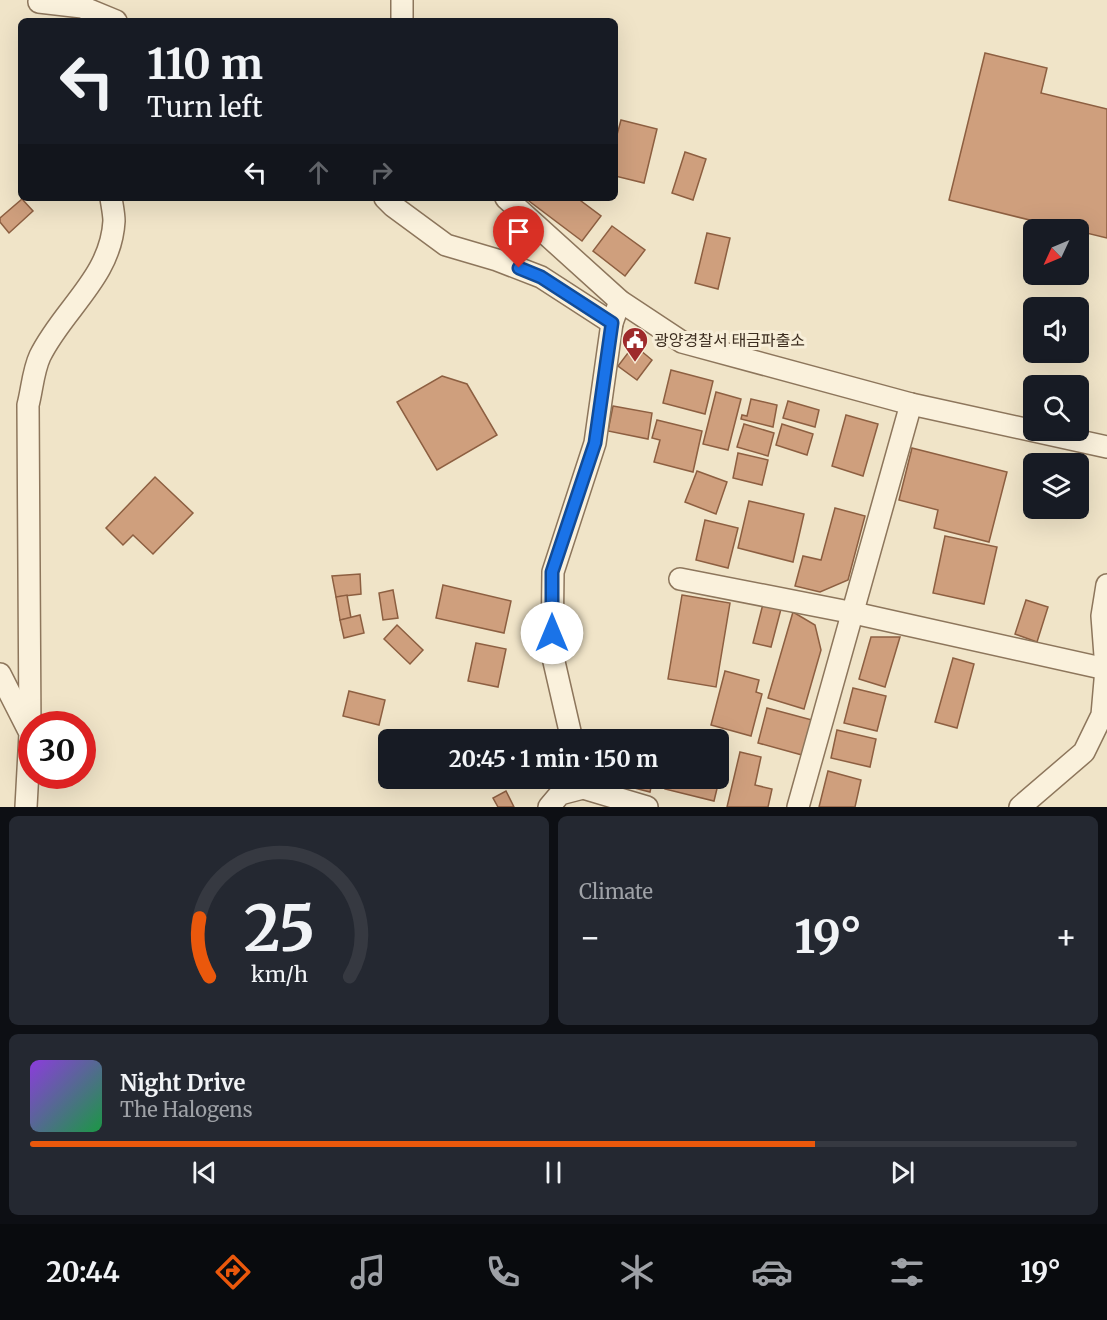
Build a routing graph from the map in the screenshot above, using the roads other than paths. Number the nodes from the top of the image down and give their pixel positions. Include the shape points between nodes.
1 (402, 0) edge
2 (41, 8) edge
3 (109, 18) edge
4 (402, 18) edge
5 (111, 201) edge
6 (388, 201) edge
7 (509, 201) edge
8 (620, 301) junction
9 (612, 323) junction
10 (911, 404) junction
11 (1107, 447) edge
12 (680, 579) dead end
13 (1107, 585) edge
14 (854, 613) junction
15 (1106, 669) edge
16 (0, 674) edge
17 (19, 711) edge
18 (30, 711) edge
19 (569, 729) edge
20 (27, 789) edge
21 (570, 789) edge
22 (598, 789) edge
23 (1031, 803) edge
24 (26, 807) edge
25 (549, 807) edge
26 (647, 807) edge
27 (798, 807) edge

1 - 4 street
2 - 3 street via 82,7
5 - 18 street via 114,221 105,260 39,357 28,405
6 - 9 street via 446,245 541,277
7 - 8 street
8 - 9 street
8 - 10 street via 682,342
9 - 19 street via 595,443 552,572 552,654
10 - 11 street
10 - 14 street
12 - 14 street
13 - 15 street via 1102,616
14 - 15 street
14 - 27 street
15 - 23 street via 1101,715 1084,752
16 - 17 street
20 - 24 street
21 - 25 street
22 - 26 street

